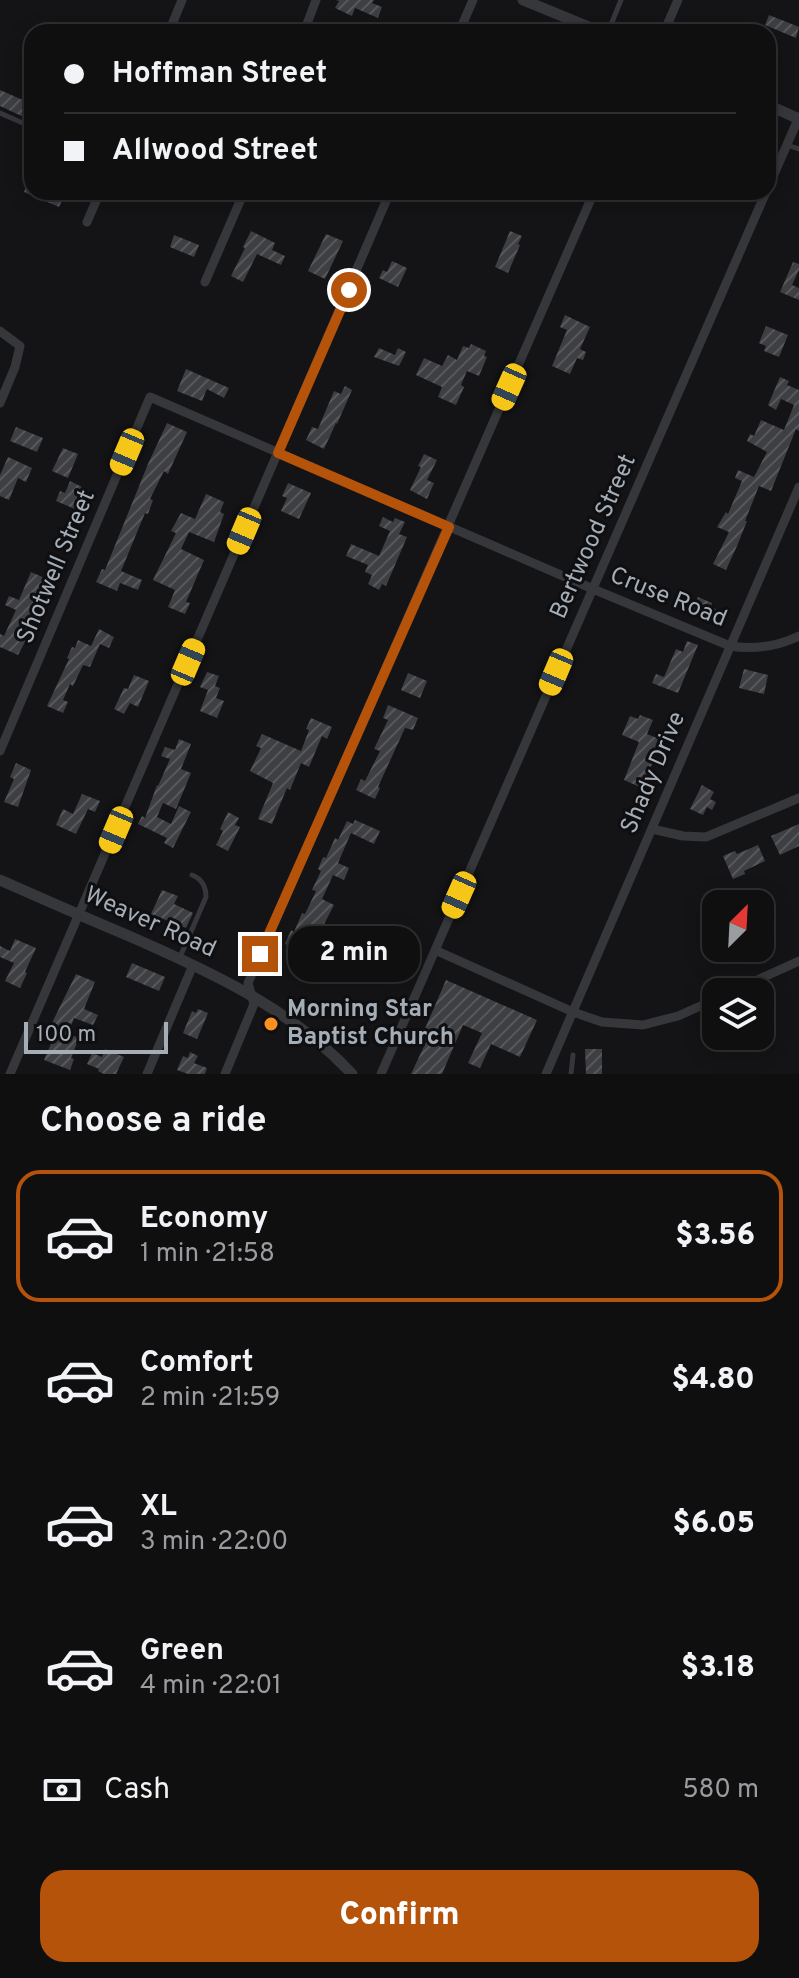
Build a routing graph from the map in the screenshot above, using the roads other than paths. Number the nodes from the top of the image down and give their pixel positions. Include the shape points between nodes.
1 (182, 0) edge
2 (316, 0) edge
3 (473, 0) edge
4 (621, 0) edge
5 (678, 0) edge
6 (531, 2) edge
7 (172, 24) edge
8 (307, 24) edge
9 (462, 24) edge
10 (582, 24) edge
11 (611, 24) edge
12 (668, 24) edge
13 (776, 108) edge
14 (0, 113) edge
15 (799, 118) edge
16 (24, 124) edge
17 (787, 145) junction
18 (799, 149) edge
19 (776, 170) edge
20 (97, 200) edge
21 (241, 200) edge
22 (387, 200) edge
23 (591, 200) edge
24 (763, 200) edge
25 (87, 222) dead end
26 (205, 282) dead end
27 (0, 331) edge
28 (150, 397) joint
29 (0, 403) edge
30 (278, 453) junction
31 (799, 487) edge
32 (449, 527) junction
33 (593, 589) junction
34 (799, 636) edge
35 (730, 646) junction
36 (0, 751) edge
37 (799, 798) edge
38 (652, 829) junction
39 (192, 875) dead end
40 (0, 880) edge
41 (79, 915) junction
42 (435, 950) junction
43 (179, 958) junction
44 (799, 961) edge
45 (193, 965) junction
46 (762, 978) edge
47 (251, 995) junction
48 (702, 1005) edge
49 (573, 1012) junction
50 (573, 1055) dead end
51 (10, 1074) edge
52 (147, 1074) edge
53 (225, 1074) edge
54 (352, 1074) edge
55 (381, 1074) edge
56 (546, 1074) edge
57 (571, 1074) edge

1 - 7 street
2 - 8 street
3 - 9 street
4 - 11 lane
5 - 12 street
6 - 10 street
13 - 15 street
14 - 16 lane
15 - 17 street, Bertwood Street
17 - 18 lane
17 - 19 street, Bertwood Street
20 - 25 street
21 - 26 street
22 - 30 street
23 - 32 street
24 - 33 street, Bertwood Street
27 - 29 street via 20,346
28 - 30 street, Cruse Road
28 - 36 street, Shotwell Street
30 - 32 street, Cruse Road
30 - 41 street
31 - 35 street, Shady Drive
32 - 33 street, Cruse Road
32 - 47 street via 248,983
33 - 35 street, Cruse Road
33 - 42 street, Bertwood Street
34 - 35 street via 771,646
35 - 38 street, Shady Drive
37 - 38 street via 706,837
38 - 49 street, Shady Drive
39 - 43 lane via 202,882 206,897
40 - 41 street, Weaver Road
41 - 43 street, Weaver Road
41 - 51 street
42 - 49 street
42 - 55 street, Bertwood Street
43 - 45 street, Weaver Road
44 - 46 street
45 - 47 street, Weaver Road
45 - 52 street
47 - 53 street via 254,1004
47 - 54 street, Weaver Road via 330,1050
48 - 49 street via 643,1025 602,1022
49 - 56 street, Shady Drive
50 - 57 lane

